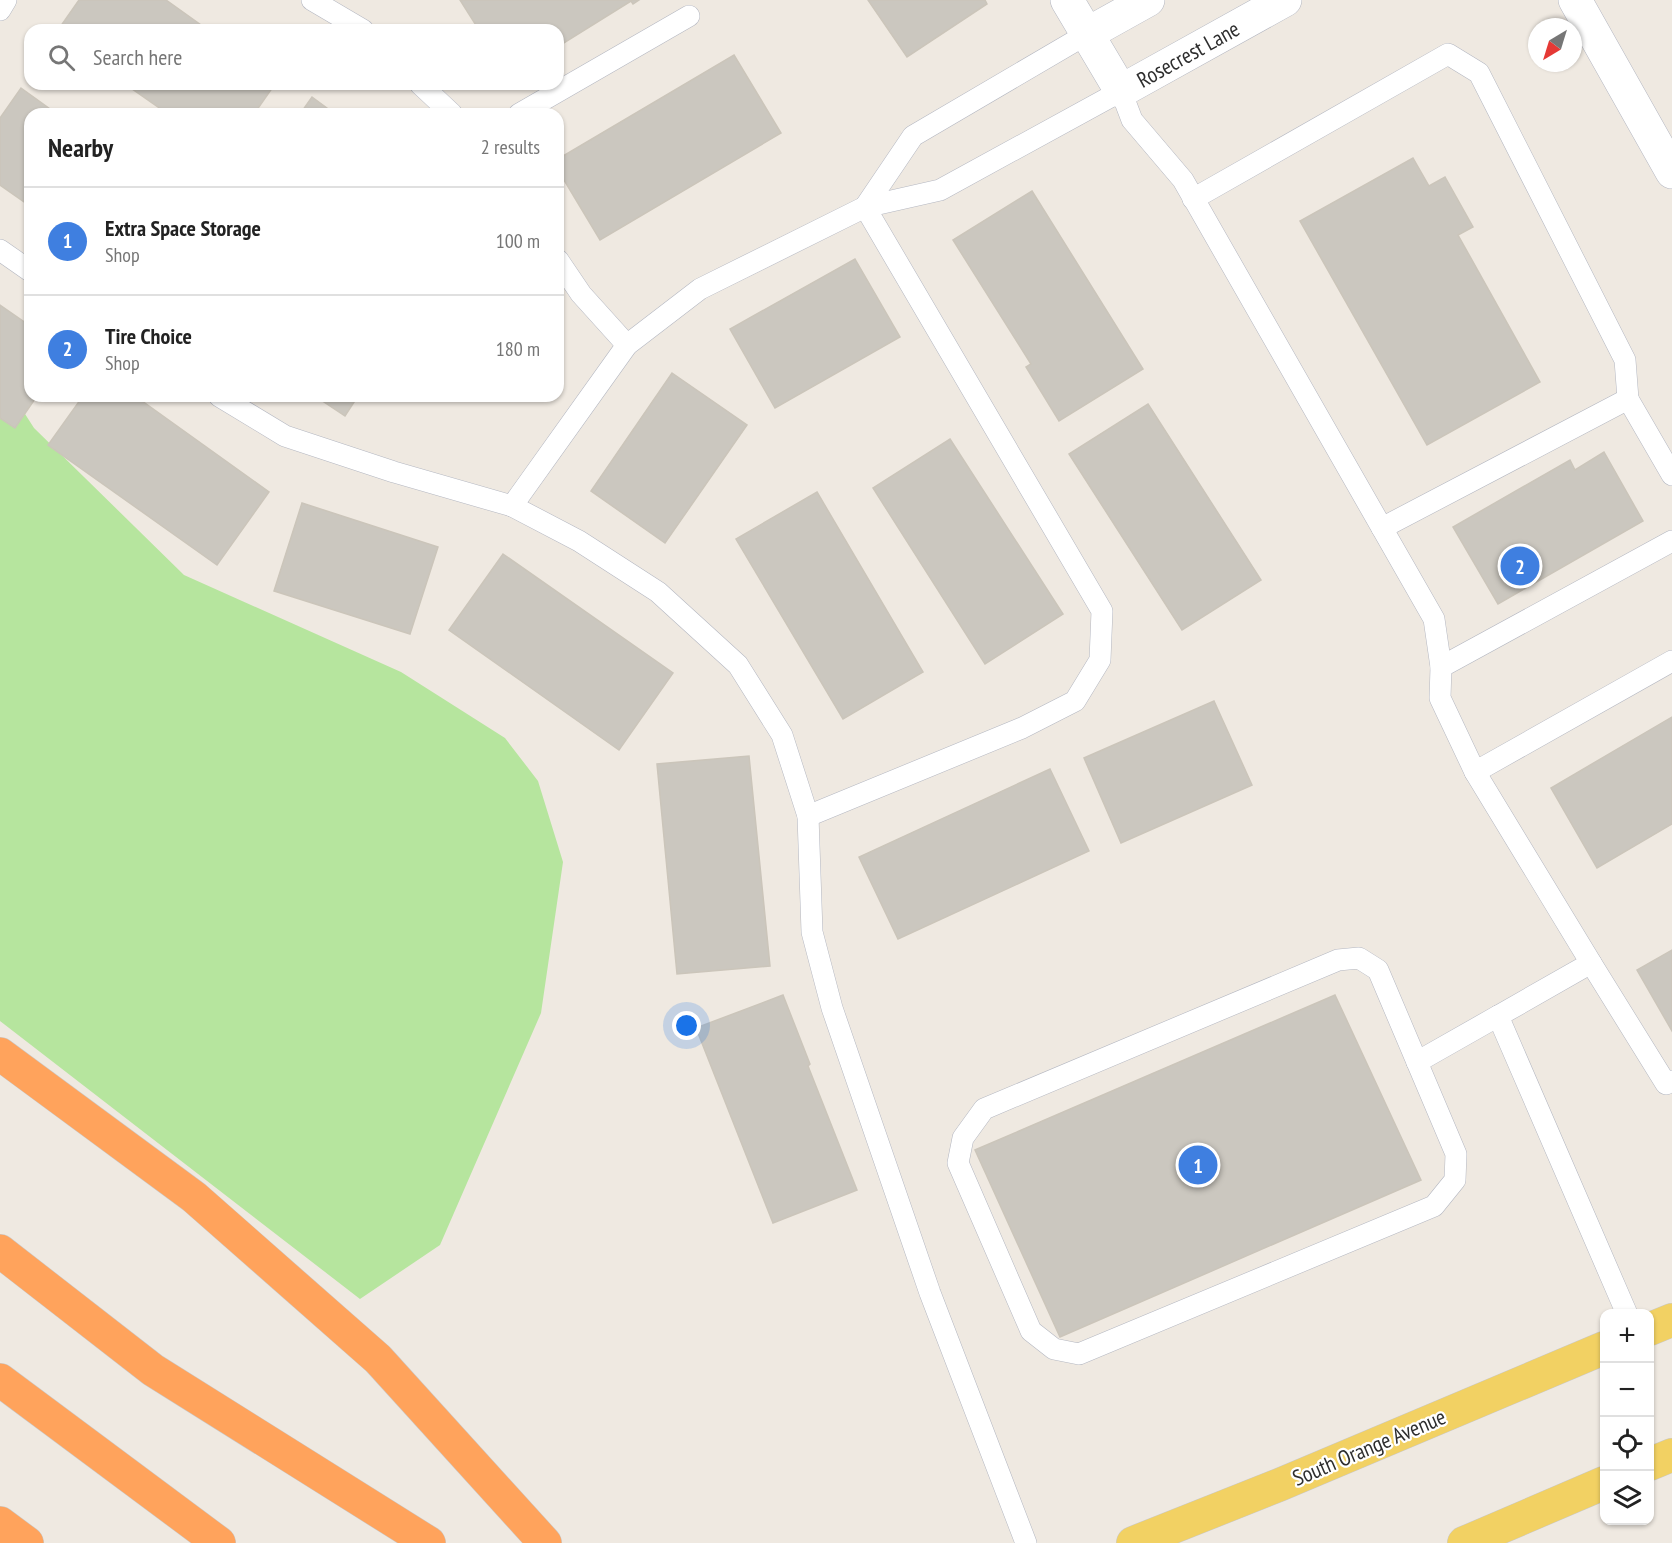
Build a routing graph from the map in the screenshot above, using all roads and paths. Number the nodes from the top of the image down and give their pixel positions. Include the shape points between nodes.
1 (6, 0) edge
2 (312, 0) edge
3 (1067, 0) edge
4 (1148, 0) edge
5 (1285, 0) edge
6 (1575, 0) edge
7 (0, 10) edge
8 (689, 16) dead end
9 (353, 24) edge
10 (1087, 34) junction
11 (564, 88) edge
12 (426, 90) edge
13 (561, 90) edge
14 (1121, 91) junction
15 (446, 108) edge
16 (529, 108) edge
17 (1672, 172) edge
18 (1193, 199) junction
19 (865, 207) junction
20 (0, 250) edge
21 (24, 267) edge
22 (564, 269) edge
23 (627, 345) junction
24 (1628, 399) junction
25 (229, 402) edge
26 (1672, 475) edge
27 (512, 506) junction
28 (1382, 528) junction
29 (1672, 541) edge
30 (1672, 661) edge
31 (1440, 667) junction
32 (1475, 772) junction
33 (808, 816) junction
34 (1591, 963) junction
35 (1498, 1016) junction
36 (0, 1054) edge
37 (1417, 1062) junction
38 (1672, 1081) edge
39 (0, 1251) edge
40 (1625, 1309) edge
41 (1672, 1320) edge
42 (1654, 1327) edge
43 (1600, 1350) edge
44 (0, 1380) edge
45 (1672, 1455) edge
46 (1654, 1462) edge
47 (1600, 1485) edge
48 (0, 1523) edge
49 (27, 1543) edge
50 (219, 1543) edge
51 (429, 1543) edge
52 (545, 1543) edge
53 (1026, 1543) edge
54 (1133, 1543) edge
55 (1464, 1543) edge

1 - 7 lane
2 - 9 lane
3 - 10 street
4 - 10 street
5 - 14 street, Rosecrest Lane
6 - 17 street
8 - 11 lane
10 - 14 street
10 - 19 lane via 913,136
12 - 15 lane
13 - 16 lane
14 - 18 lane via 1132,120 1183,180
14 - 19 lane via 940,190
18 - 24 lane via 1448,54 1479,73 1625,360
18 - 28 lane
19 - 23 lane via 700,289
19 - 33 lane via 1102,611 1100,660 1075,701 1022,728
20 - 21 lane
22 - 23 lane via 580,294
23 - 27 lane
24 - 26 lane
24 - 28 lane
25 - 27 lane via 285,436
27 - 33 lane via 579,541 658,592 738,665 782,735
28 - 31 lane via 1434,619
29 - 31 lane
30 - 32 lane
31 - 32 lane via 1440,698
32 - 34 lane
33 - 53 lane via 812,932 832,1008 930,1293
34 - 35 lane
34 - 38 lane via 1666,1084
35 - 37 lane
35 - 40 lane
36 - 52 highway via 194,1197 378,1359
37 - 37 lane via 1456,1154 1455,1180 1434,1206 1078,1354 1054,1349 1030,1331 958,1163 963,1138 984,1109 1338,960 1359,958 1378,970
39 - 51 highway via 153,1370
41 - 42 main road
43 - 54 main road, South Orange Avenue
44 - 50 highway
45 - 46 main road
47 - 55 main road
48 - 49 highway

